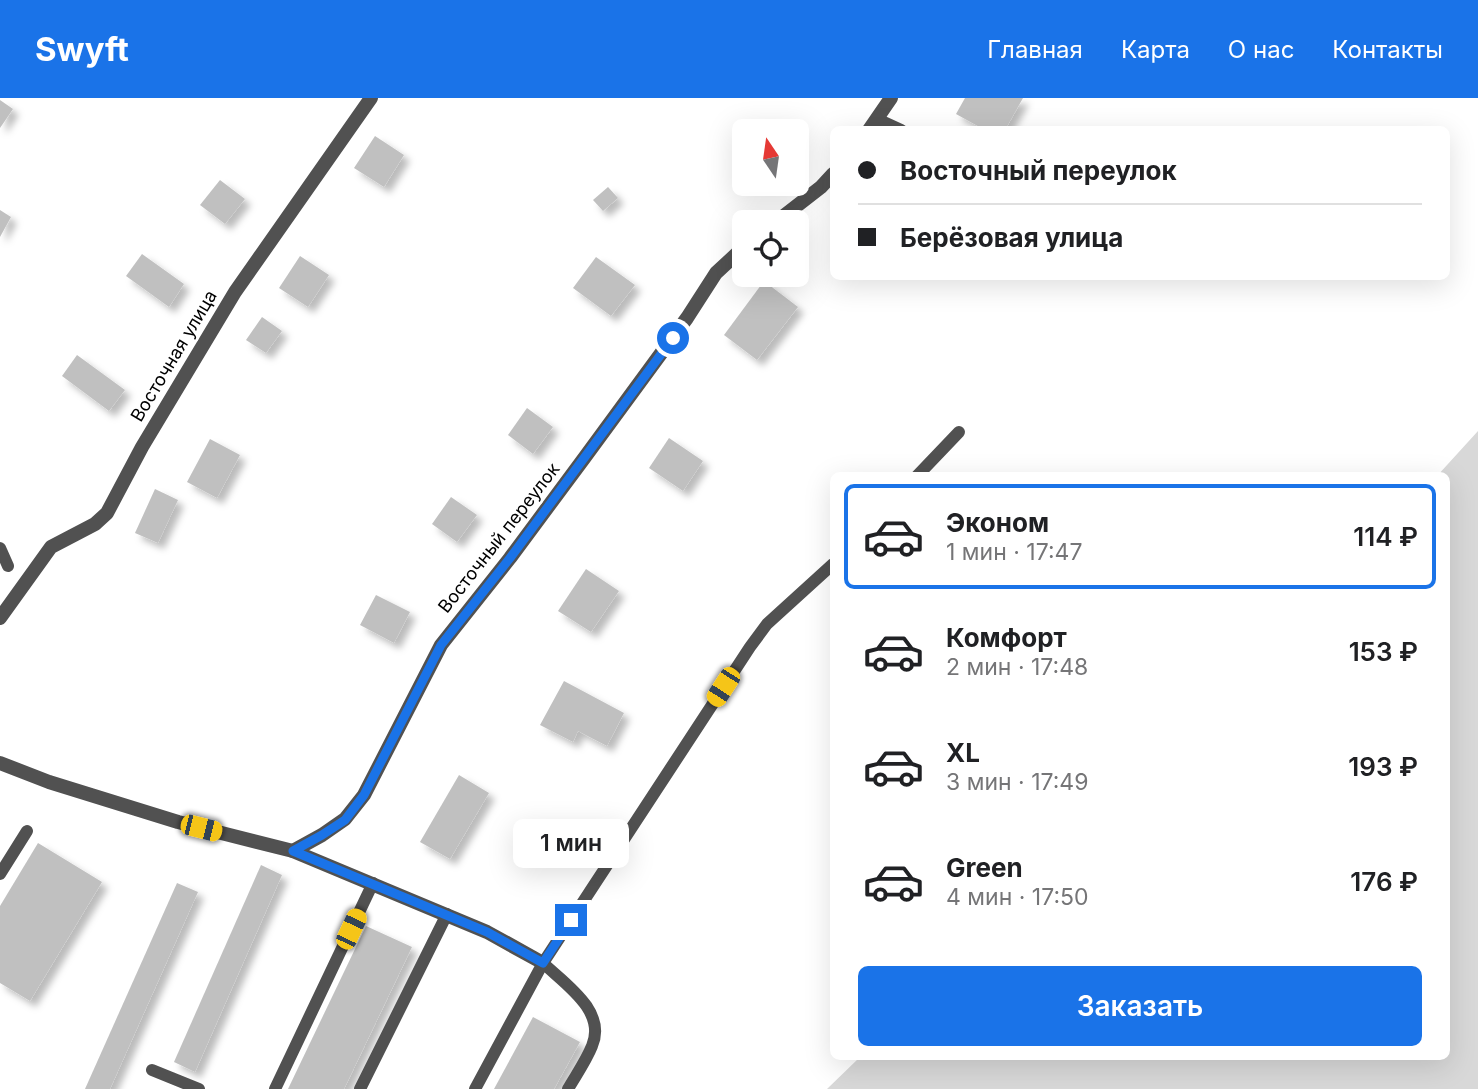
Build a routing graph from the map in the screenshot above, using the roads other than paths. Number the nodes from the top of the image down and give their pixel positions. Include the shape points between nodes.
1 (371, 98) edge
2 (891, 98) edge
3 (873, 124) edge
4 (830, 177) edge
5 (791, 210) edge
6 (732, 258) edge
7 (959, 432) dead end
8 (921, 472) edge
9 (0, 548) edge
10 (8, 566) dead end
11 (830, 567) edge
12 (0, 618) edge
13 (0, 763) edge
14 (27, 831) dead end
15 (293, 851) junction
16 (0, 874) edge
17 (373, 883) junction
18 (447, 914) junction
19 (543, 963) junction
20 (152, 1070) dead end
21 (199, 1089) edge
22 (275, 1089) edge
23 (359, 1089) edge
24 (475, 1089) edge
25 (568, 1089) edge

1 - 12 street, Восточная улица via 235,292 107,513 51,547
2 - 3 street
4 - 5 street
6 - 15 street, Восточный переулок via 716,273 577,468 441,645 364,795 345,820
7 - 8 lane
9 - 10 lane
11 - 19 lane via 767,624 750,647
13 - 15 street via 178,822
14 - 16 lane
15 - 17 street
17 - 18 street
17 - 22 lane
18 - 19 street
18 - 23 lane
19 - 24 lane
19 - 25 lane via 584,1001 594,1021 592,1046
20 - 21 lane

